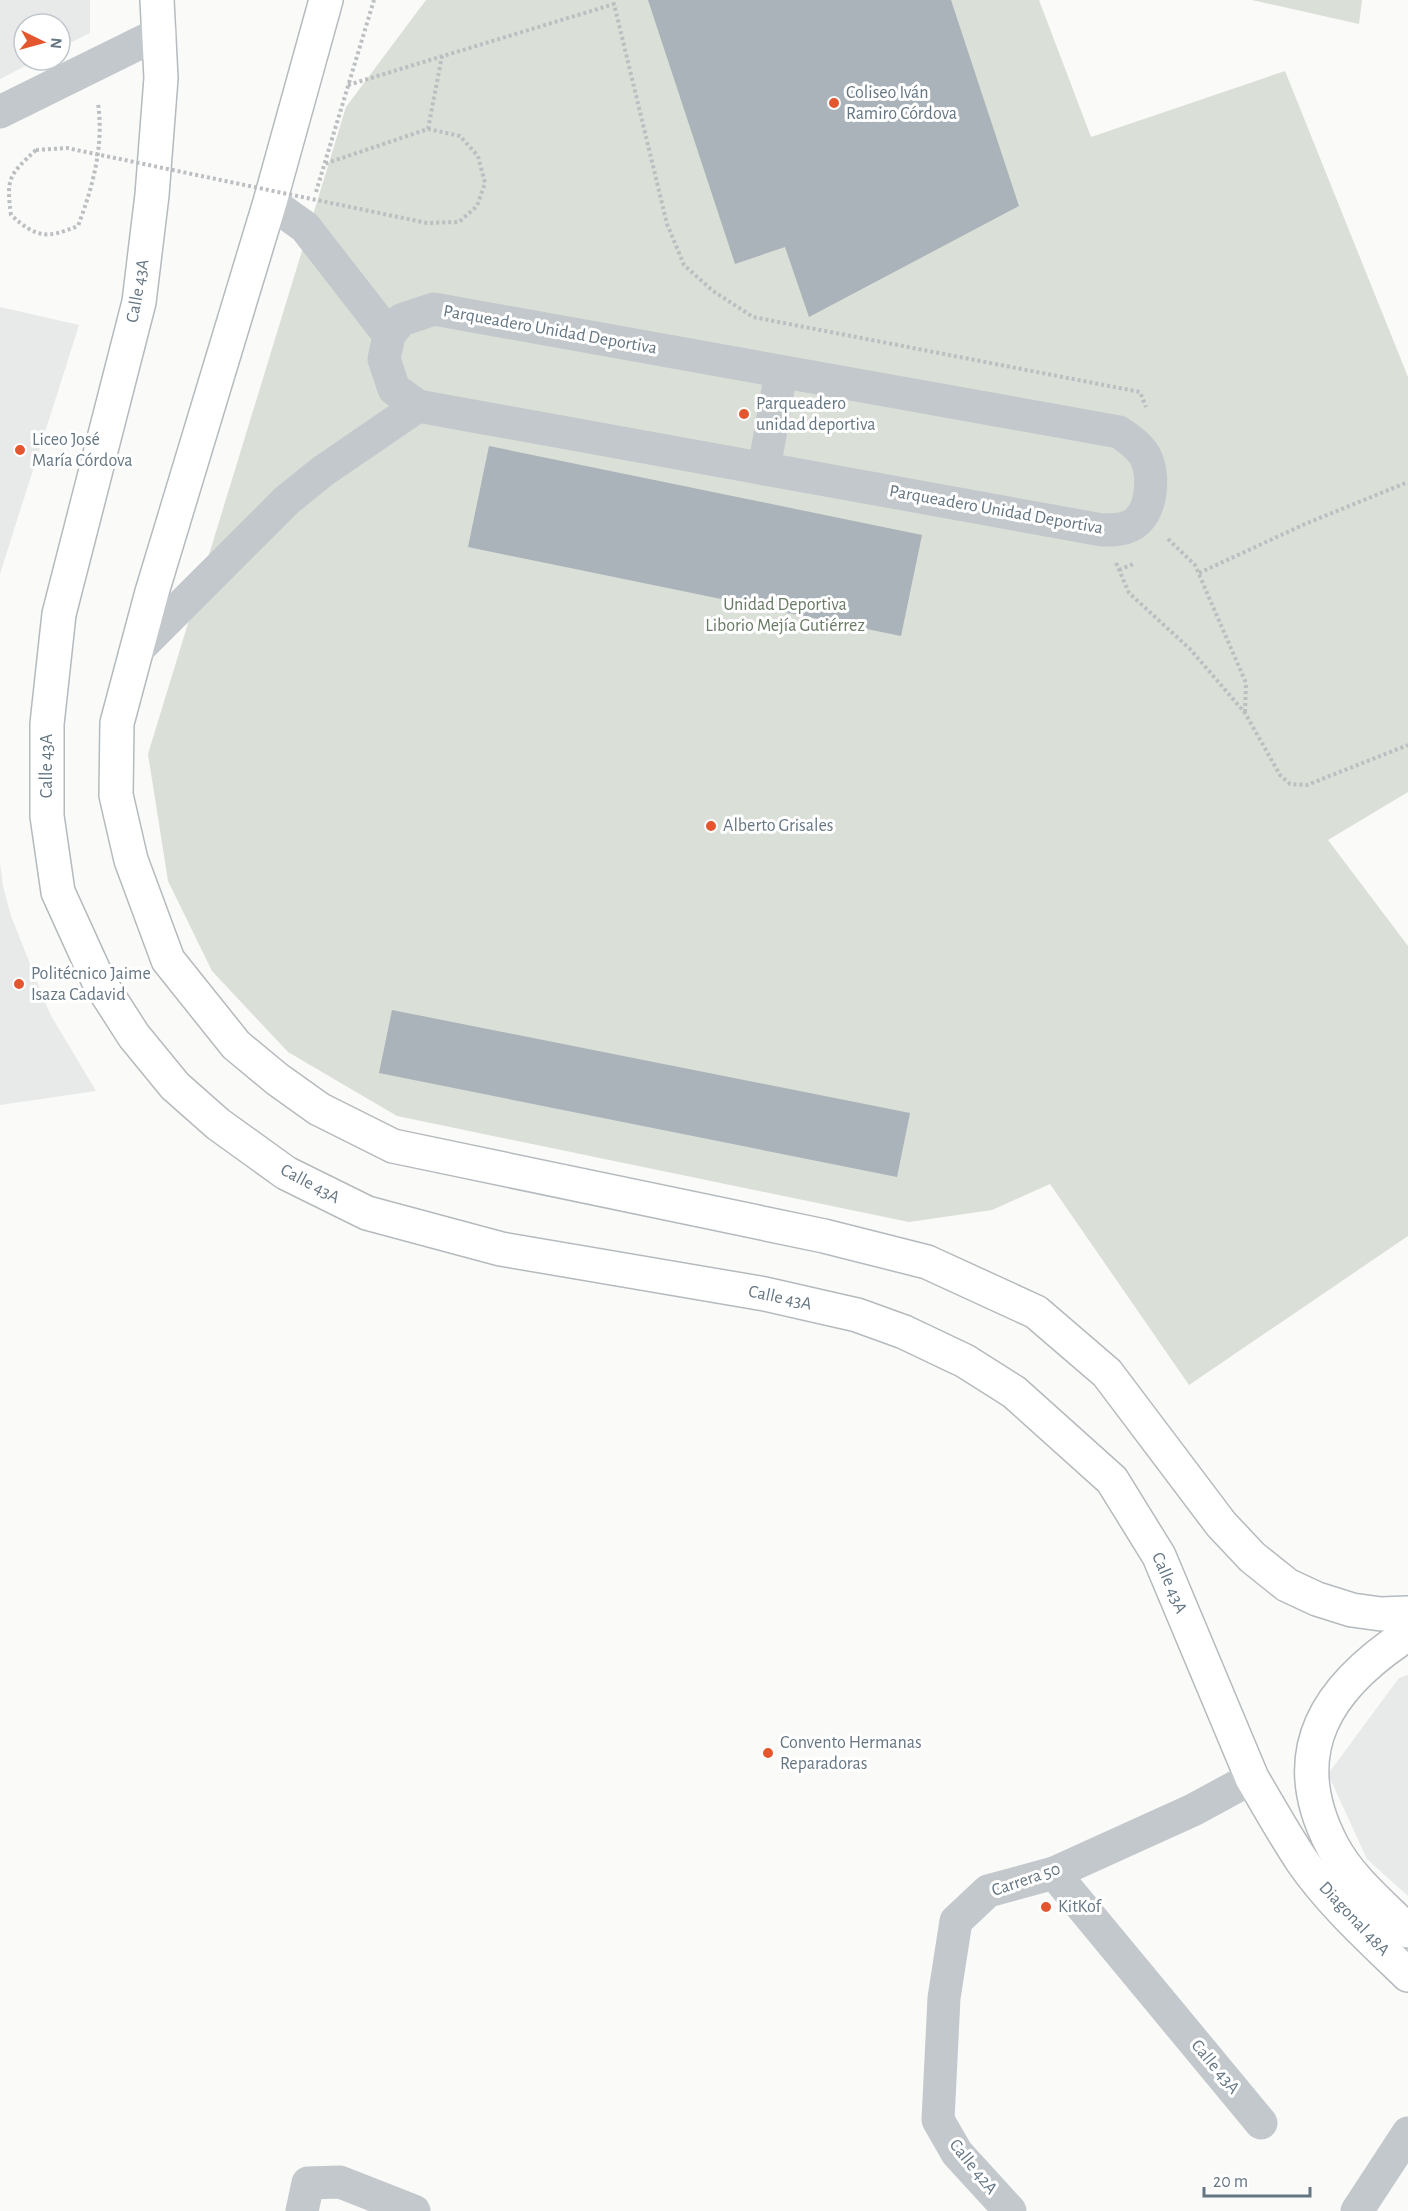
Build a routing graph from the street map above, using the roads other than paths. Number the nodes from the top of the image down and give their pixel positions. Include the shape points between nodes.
1 (157, 0) edge
2 (326, 0) edge
3 (160, 33) junction
4 (0, 112) edge
5 (270, 202) junction
6 (389, 335) junction
7 (781, 372) junction
8 (418, 406) junction
9 (764, 469) junction
10 (135, 651) junction
11 (1408, 1613) edge
12 (1408, 1634) edge
13 (1252, 1778) junction
14 (1302, 1862) joint
15 (1054, 1873) junction
16 (1408, 1930) edge
17 (1408, 1975) edge
18 (938, 2120) joint
19 (1261, 2123) dead end
20 (1404, 2150) edge
21 (302, 2211) edge
22 (414, 2211) edge
23 (1010, 2211) edge
24 (1357, 2211) edge

1 - 3 main road, Calle 43A
2 - 5 main road
3 - 4 street
3 - 13 main road, Calle 43A via 161,78 152,195 139,302 59,614 47,724 47,816 58,892 98,980 134,1036 168,1077 218,1124 286,1173 367,1213 501,1248 765,1294 857,1315 965,1361 1014,1392 1112,1480 1159,1556
5 - 6 street via 305,227
5 - 10 main road
6 - 7 street, Parqueadero Unidad Deportiva via 401,320 434,309
6 - 8 street, Parqueadero Unidad Deportiva via 384,359 387,374 394,389
7 - 9 street
7 - 9 street, Parqueadero Unidad Deportiva via 1119,432 1146,456 1151,473 1150,493 1143,514 1131,526 1102,530
8 - 9 street, Parqueadero Unidad Deportiva
8 - 10 street via 286,500
10 - 11 main road via 117,723 116,795 131,860 168,960 236,1045 277,1079 319,1109 393,1146 824,1236 927,1262 989,1288 1036,1312 1107,1373 1221,1524 1252,1557 1287,1585 1352,1610
12 - 16 main road via 1355,1674 1328,1707 1316,1734 1310,1773 1317,1809 1332,1846 1358,1880
13 - 14 main road, Calle 43A
13 - 15 street, Carrera 50
14 - 17 main road, Diagonal 48A via 1352,1921
15 - 18 street, Carrera 50 via 988,1891 956,1921 944,1998
15 - 19 street, Calle 43A
18 - 23 street, Calle 42A via 957,2153
20 - 24 street
21 - 22 street via 308,2183 319,2182 340,2182

